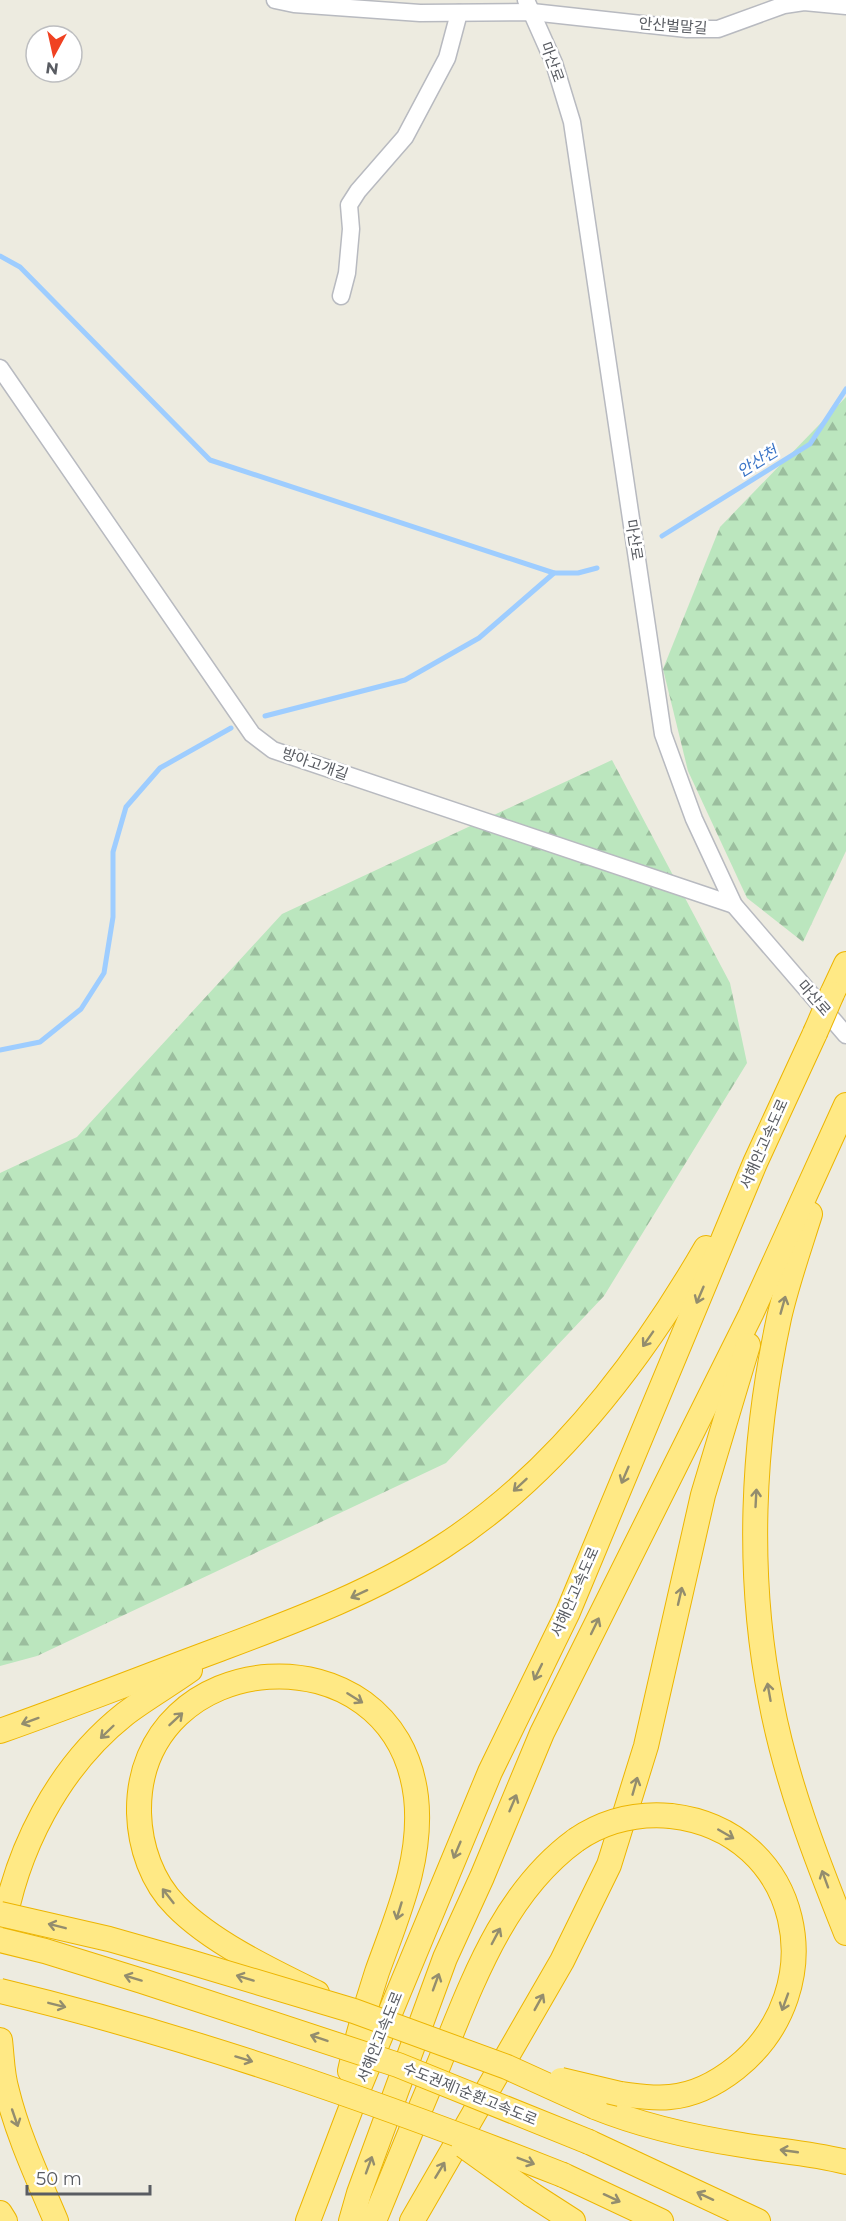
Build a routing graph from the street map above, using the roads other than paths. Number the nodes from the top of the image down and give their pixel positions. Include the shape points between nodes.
1 (274, 0) edge
2 (529, 6) edge
3 (846, 6) edge
4 (459, 12) junction
5 (341, 296) dead end
6 (0, 368) edge
7 (734, 905) junction
8 (846, 964) edge
9 (846, 1035) edge
10 (846, 1108) edge
11 (755, 1163) junction
12 (222, 1648) junction
13 (0, 1731) edge
14 (0, 1914) edge
15 (846, 1933) edge
16 (0, 1940) edge
17 (0, 1947) edge
18 (0, 1991) edge
19 (354, 2011) junction
20 (0, 2040) edge
21 (507, 2067) junction
22 (435, 2125) junction
23 (338, 2142) junction
24 (846, 2162) edge
25 (0, 2213) edge
26 (5, 2221) edge
27 (56, 2221) edge
28 (308, 2221) edge
29 (351, 2221) edge
30 (374, 2221) edge
31 (412, 2221) edge
32 (573, 2221) edge
33 (661, 2221) edge
34 (758, 2221) edge

1 - 4 street, 안산벌말길 via 420,13
2 - 3 street, 안산벌말길 via 687,29 718,29 784,5 804,2
2 - 4 street, 안산벌말길
2 - 7 street, 마산로 via 554,63 572,122 663,734 694,819
4 - 5 street via 447,58 405,137 350,205 347,273
6 - 7 street, 방아고개길 via 252,734 273,750
7 - 9 street, 마산로
8 - 11 highway, 서해안고속도로, bridge
15 -> 10 highway via 795,1797 771,1702 759,1621 755,1537 762,1419 780,1316
29 -> 10 highway, 서해안고속도로 via 445,1958 542,1733 751,1314
31 -> 10 highway via 562,1961 609,1864 646,1746 703,1495 737,1381 768,1292
11 -> 12 highway via 690,1275 627,1369 549,1459 443,1547 365,1591
11 -> 23 highway, 서해안고속도로 via 567,1612 490,1772
12 -> 13 highway
12 -> 17 highway via 125,1715 69,1773 30,1840 4,1920
19 -> 14 highway, bridge via 99,1937
34 -> 16 highway, 수도권제1순환고속도로, bridge via 589,2142 398,2065 153,1984
18 -> 22 highway, bridge via 98,2015 259,2064
19 - 21 highway, bridge
19 -> 23 highway, bridge via 272,1970 192,1921 168,1897 145,1855 139,1821 140,1789 149,1758 161,1736 182,1713 211,1692 253,1677 284,1676 345,1692 384,1722 408,1765 416,1800 416,1838 410,1873 359,2030
20 -> 27 highway via 14,2116
24 -> 21 highway, bridge via 696,2137 636,2122
30 -> 21 highway, bridge via 491,1946 529,1885 561,1851 600,1827 627,1818 670,1816 706,1824 730,1836 771,1875 791,1924 795,1945 793,1974 784,2004 767,2037 730,2073 700,2089 671,2097 641,2097
22 - 32 highway, bridge
22 -> 33 highway, bridge via 563,2175
23 - 28 highway, 서해안고속도로
25 - 26 highway

